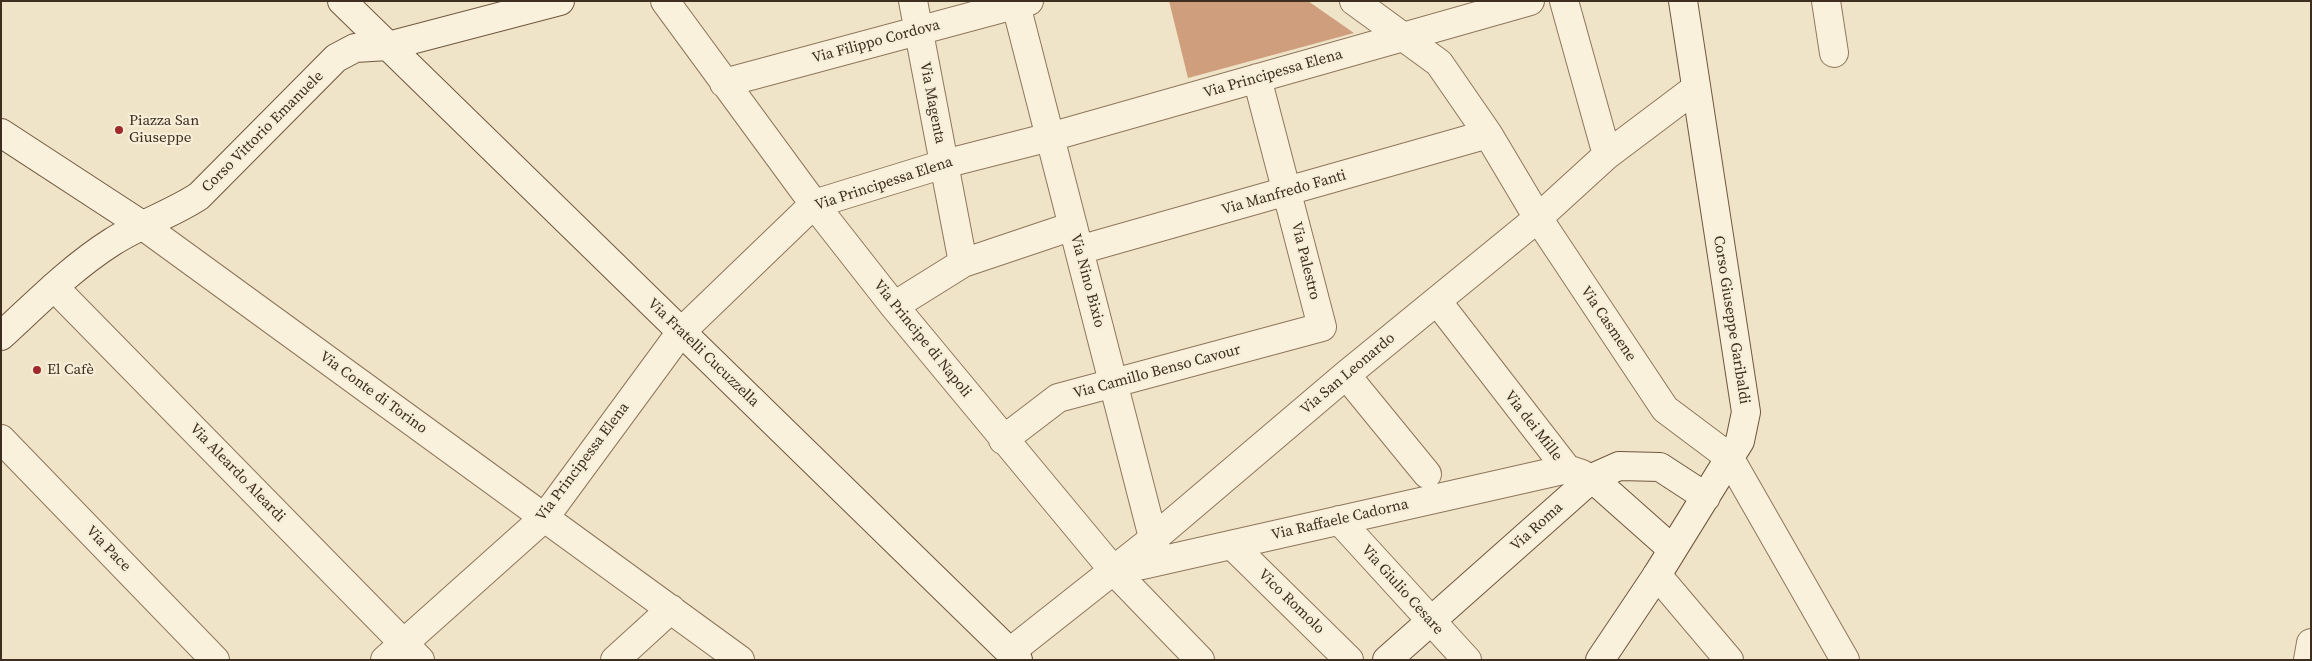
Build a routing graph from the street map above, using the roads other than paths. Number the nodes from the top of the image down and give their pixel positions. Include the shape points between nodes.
1 (342, 1) edge
2 (560, 1) edge
3 (665, 1) edge
4 (913, 1) edge
5 (1354, 1) edge
6 (1530, 1) edge
7 (1564, 1) edge
8 (1683, 1) edge
9 (1826, 1) edge
10 (1020, 2) edge
11 (918, 30) junction
12 (1403, 38) junction
13 (388, 46) junction
14 (1834, 53) dead end
15 (1257, 78) junction
16 (724, 83) junction
17 (1696, 88) junction
18 (1, 133) edge
19 (1488, 134) junction
20 (1050, 137) junction
21 (1607, 155) junction
22 (944, 164) junction
23 (1287, 192) junction
24 (814, 204) junction
25 (1538, 218) junction
26 (142, 225) junction
27 (1076, 238) junction
28 (963, 263) junction
29 (54, 287) junction
30 (1436, 301) junction
31 (894, 306) junction
32 (1322, 328) joint
33 (681, 332) junction
34 (1, 336) edge
35 (1346, 375) junction
36 (1113, 383) junction
37 (1, 439) edge
38 (1003, 440) junction
39 (1729, 457) junction
40 (1567, 469) junction
41 (1428, 474) dead end
42 (1592, 478) junction
43 (1706, 497) junction
44 (544, 517) junction
45 (1339, 520) junction
46 (1232, 545) junction
47 (1672, 549) junction
48 (1156, 550) junction
49 (1114, 571) junction
50 (1657, 575) junction
51 (671, 609) junction
52 (1430, 623) junction
53 (2311, 643) edge
54 (403, 654) edge
55 (1010, 657) edge
56 (215, 660) edge
57 (615, 660) edge
58 (740, 660) edge
59 (1200, 660) edge
60 (1349, 660) edge
61 (1387, 660) edge
62 (1467, 660) edge
63 (1600, 660) edge
64 (1728, 660) edge
65 (1845, 660) edge
66 (2308, 660) edge

1 - 13 street, Via Fratelli Cucuzzella
2 - 13 street, Corso Vittorio Emanuele
3 - 16 street, Via Principe di Napoli
4 - 11 street, Via Magenta
5 - 12 street, Via Casmene
6 - 12 street, Via Principessa Elena
7 - 21 street
8 - 17 street, Corso Giuseppe Garibaldi
9 - 14 street
10 - 11 street, Via Filippo Cordova
10 - 20 street, Via Nino Bixio
11 - 16 street, Via Filippo Cordova
11 - 22 street, Via Magenta
12 - 15 street, Via Principessa Elena
12 - 19 street, Via Casmene via 1439,63
13 - 26 street, Corso Vittorio Emanuele via 355,48 336,58 200,196
13 - 33 street, Via Fratelli Cucuzzella
15 - 20 street, Via Principessa Elena
15 - 23 street, Via Palestro
16 - 24 street, Via Principe di Napoli
17 - 21 street, Via San Leonardo
17 - 39 street, Corso Giuseppe Garibaldi via 1746,412 1740,441
18 - 26 street, Via Conte di Torino
19 - 23 street, Via Manfredo Fanti
19 - 25 street, Via Casmene
20 - 22 street, Via Principessa Elena
20 - 27 street, Via Nino Bixio
21 - 25 street, Via San Leonardo
22 - 24 street, Via Principessa Elena
22 - 28 street, Via Magenta
23 - 27 street, Via Manfredo Fanti
23 - 32 street, Via Palestro
24 - 31 street, Via Principe di Napoli
24 - 33 street, Via Principessa Elena
25 - 30 street, Via San Leonardo
25 - 39 street, Via Casmene via 1664,409
26 - 29 street, Corso Vittorio Emanuele via 111,242
26 - 44 street, Via Conte di Torino
27 - 28 street, Via Manfredo Fanti
27 - 36 street, Via Nino Bixio
28 - 31 street, Via Manfredo Fanti
29 - 34 street, Corso Vittorio Emanuele
29 - 54 street, Via Aleardo Aleardi
30 - 35 street, Via San Leonardo
30 - 40 street, Via dei Mille
31 - 38 street, Via Principe di Napoli
32 - 36 street, Via Camillo Benso Cavour
33 - 44 street, Via Principessa Elena
33 - 55 street, Via Fratelli Cucuzzella
35 - 41 street
35 - 48 street, Via San Leonardo
36 - 38 street, Via Camillo Benso Cavour via 1058,398
36 - 48 street, Via Nino Bixio
37 - 56 street, Via Pace
38 - 49 street, Via Principe di Napoli
39 - 43 street, Corso Giuseppe Garibaldi
39 - 65 street, Via Casmene
40 - 42 street, Via dei Mille
40 - 45 street, Via Raffaele Cadorna
42 - 43 street, Via Roma via 1619,466 1660,467
42 - 47 street, Via dei Mille
42 - 52 street, Via Roma
43 - 47 street, Corso Giuseppe Garibaldi
44 - 51 street, Via Conte di Torino
44 - 54 street, Via Principessa Elena
45 - 46 street, Via Raffaele Cadorna
45 - 52 street, Via Giulio Cesare
46 - 48 street, Via Raffaele Cadorna
46 - 60 street, Vico Romolo
47 - 50 street, Corso Giuseppe Garibaldi
48 - 49 street, Via San Leonardo
49 - 55 street, Via San Leonardo
49 - 59 street, Via Principe di Napoli
50 - 63 street, Corso Giuseppe Garibaldi
50 - 64 street
51 - 57 street
51 - 58 street, Via Conte di Torino
52 - 61 street, Via Roma
52 - 62 street, Via Giulio Cesare
53 - 66 street

